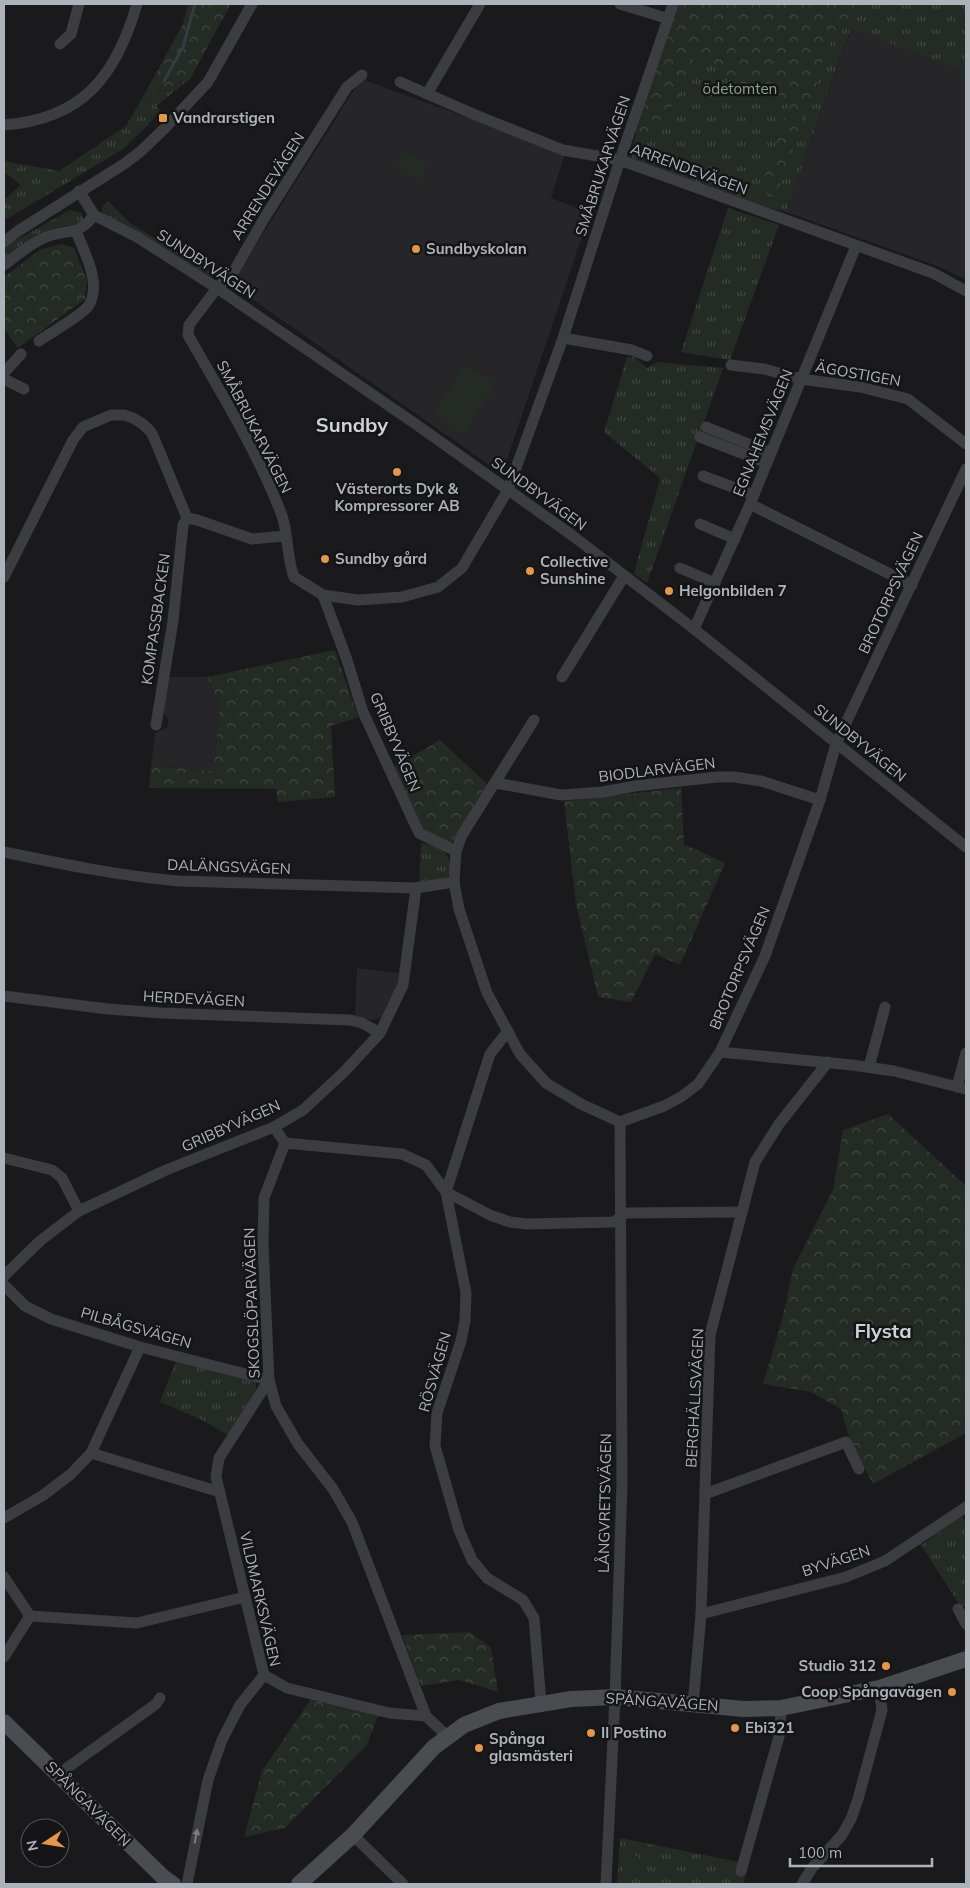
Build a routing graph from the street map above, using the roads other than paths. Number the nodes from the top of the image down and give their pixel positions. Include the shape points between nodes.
1 (79, 4) edge
2 (137, 4) edge
3 (252, 4) edge
4 (480, 4) edge
5 (620, 4) edge
6 (674, 4) edge
7 (669, 19) junction
8 (60, 44) dead end
9 (362, 75) dead end
10 (400, 82) dead end
11 (427, 94) junction
12 (4, 125) edge
13 (620, 160) junction
14 (79, 192) junction
15 (94, 215) junction
16 (18, 231) junction
17 (76, 231) junction
18 (4, 236) edge
19 (4, 242) edge
20 (856, 246) junction
21 (4, 265) edge
22 (217, 288) junction
23 (966, 291) edge
24 (563, 338) junction
25 (38, 341) dead end
26 (21, 354) dead end
27 (647, 356) dead end
28 (731, 366) dead end
29 (4, 373) edge
30 (4, 379) edge
31 (801, 379) junction
32 (24, 389) dead end
33 (703, 432) dead end
34 (966, 444) edge
35 (769, 458) junction
36 (966, 469) edge
37 (703, 476) dead end
38 (508, 490) junction
39 (752, 500) junction
40 (187, 518) junction
41 (700, 524) dead end
42 (286, 536) junction
43 (734, 539) junction
44 (680, 568) dead end
45 (624, 576) junction
46 (4, 577) edge
47 (715, 583) junction
48 (912, 584) junction
49 (323, 595) junction
50 (694, 629) junction
51 (562, 677) dead end
52 (534, 720) dead end
53 (156, 725) dead end
54 (836, 744) junction
55 (496, 783) junction
56 (820, 800) junction
57 (966, 847) edge
58 (456, 851) junction
59 (4, 852) edge
60 (454, 882) junction
61 (416, 888) junction
62 (4, 996) edge
63 (885, 1007) dead end
64 (508, 1031) junction
65 (380, 1033) junction
66 (720, 1052) junction
67 (966, 1052) edge
68 (828, 1062) junction
69 (869, 1067) junction
70 (961, 1088) edge
71 (620, 1122) junction
72 (274, 1127) junction
73 (285, 1143) junction
74 (4, 1158) edge
75 (446, 1192) junction
76 (79, 1211) junction
77 (742, 1212) junction
78 (620, 1217) junction
79 (4, 1276) edge
80 (4, 1284) edge
81 (140, 1347) junction
82 (269, 1380) junction
83 (91, 1453) junction
84 (859, 1469) dead end
85 (220, 1492) junction
86 (705, 1494) junction
87 (966, 1507) edge
88 (4, 1518) edge
89 (4, 1577) edge
90 (245, 1597) junction
91 (958, 1609) dead end
92 (701, 1614) junction
93 (30, 1616) junction
94 (966, 1624) edge
95 (4, 1657) edge
96 (966, 1659) edge
97 (264, 1675) junction
98 (879, 1688) junction
99 (615, 1697) junction
100 (160, 1698) dead end
101 (541, 1703) junction
102 (693, 1705) junction
103 (781, 1708) junction
104 (426, 1716) junction
105 (4, 1722) edge
106 (448, 1737) junction
107 (60, 1776) junction
108 (353, 1834) junction
109 (741, 1870) dead end
110 (172, 1884) edge
111 (187, 1884) edge
112 (299, 1884) edge
113 (403, 1884) edge
114 (606, 1884) edge
115 (802, 1884) edge

1 - 8 street via 72,34
2 - 12 street via 119,53 105,76 79,102 52,116
3 - 14 street via 208,82 140,152
4 - 11 street
5 - 7 street
6 - 7 street, SMÅBRUKARVÄGEN
7 - 13 street, SMÅBRUKARVÄGEN
9 - 22 street, ARRENDEVÄGEN via 347,87 234,271
10 - 11 street, ARRENDEVÄGEN
11 - 13 street, ARRENDEVÄGEN via 563,150
13 - 20 street, ARRENDEVÄGEN
13 - 24 street, SMÅBRUKARVÄGEN
14 - 15 street
14 - 16 street
15 - 17 street
15 - 22 street, SUNDBYVÄGEN via 138,237
16 - 18 street
16 - 19 street
17 - 21 street via 46,237
17 - 25 street via 90,269 93,296 88,307
20 - 23 street, ARRENDEVÄGEN via 933,273
20 - 31 street, EGNAHEMSVÄGEN
22 - 38 street, SUNDBYVÄGEN
22 - 42 street, SMÅBRUKARVÄGEN via 188,325 188,335 260,466 282,515
24 - 27 street via 632,350
24 - 38 street, SMÅBRUKARVÄGEN
26 - 29 street
28 - 31 street, ÄGOSTIGEN via 764,369
30 - 32 street
31 - 34 street, ÄGOSTIGEN via 908,399
31 - 35 street, EGNAHEMSVÄGEN
33 - 35 street
35 - 39 street, EGNAHEMSVÄGEN
36 - 48 street, BROTORPSVÄGEN
37 - 39 street
38 - 45 street, SUNDBYVÄGEN
38 - 49 street, SMÅBRUKARVÄGEN via 462,568 438,586 402,597 358,600
39 - 43 street, EGNAHEMSVÄGEN
39 - 48 street
40 - 42 street via 252,539
40 - 46 street via 151,432 133,418 111,415 83,427 73,440
40 - 53 street, KOMPASSBACKEN via 183,526 173,621
41 - 43 street
42 - 49 street, SMÅBRUKARVÄGEN via 294,576
43 - 47 street, EGNAHEMSVÄGEN
44 - 47 street
45 - 50 street, SUNDBYVÄGEN
45 - 51 street
47 - 50 street, EGNAHEMSVÄGEN
48 - 54 street, BROTORPSVÄGEN
49 - 58 street, GRIBBYVÄGEN via 363,712 420,833
50 - 54 street, SUNDBYVÄGEN
52 - 55 street
54 - 56 street, BROTORPSVÄGEN
54 - 57 street, SUNDBYVÄGEN
55 - 56 street, BIODLARVÄGEN via 561,795 734,777 761,780
55 - 58 street via 462,835
56 - 66 street, BROTORPSVÄGEN via 765,956
58 - 60 street
59 - 61 street, DALÄNGSVÄGEN via 160,879
60 - 61 street, DALÄNGSVÄGEN
60 - 64 street via 487,993
61 - 65 street, GRIBBYVÄGEN via 403,985
62 - 65 street, HERDEVÄGEN via 170,1014 350,1020
63 - 69 street
64 - 71 street via 520,1054 546,1083
64 - 75 street, RÖSVÄGEN via 490,1054
65 - 72 street, GRIBBYVÄGEN via 303,1110
66 - 68 street
66 - 71 street, BROTORPSVÄGEN via 698,1084 681,1097
67 - 70 street
68 - 69 street
68 - 77 street, BERGHÄLLSVÄGEN via 779,1124 755,1162
69 - 70 street
71 - 78 street, LÅNGVRETSVÄGEN
72 - 73 street
72 - 76 street, GRIBBYVÄGEN via 166,1170
73 - 75 street via 402,1154 426,1165
73 - 82 street, SKOGSLÖPARVÄGEN via 264,1198
74 - 76 street via 52,1170 62,1178
75 - 78 street via 510,1222 614,1222
75 - 101 street, RÖSVÄGEN via 466,1293 465,1321 437,1413 435,1446 459,1530 472,1560 487,1578 522,1600 534,1618
76 - 79 street, GRIBBYVÄGEN via 40,1241
77 - 78 street via 625,1214
77 - 86 street, BERGHÄLLSVÄGEN via 710,1336
78 - 99 street, LÅNGVRETSVÄGEN via 622,1484
80 - 81 street, PILBÅGSVÄGEN via 25,1306 51,1319
81 - 82 street, PILBÅGSVÄGEN
81 - 83 street
82 - 85 street, VILDMARKSVÄGEN via 219,1458 216,1477
82 - 104 street, SKOGSLÖPARVÄGEN via 276,1406 298,1444 333,1490 352,1522
83 - 85 street
83 - 88 street via 71,1474 42,1496
84 - 86 street via 846,1442
85 - 90 street, VILDMARKSVÄGEN
86 - 92 street, BERGHÄLLSVÄGEN
87 - 92 street, BYVÄGEN via 885,1561 846,1576
89 - 93 street
90 - 93 street via 137,1623
90 - 97 street, VILDMARKSVÄGEN
91 - 94 street
92 - 102 street, BERGHÄLLSVÄGEN
93 - 95 street
96 - 98 street, SPÅNGAVÄGEN
97 - 104 street via 287,1688 389,1713
111 -> 97 street, VILDMARKSVÄGEN via 208,1780 222,1740 240,1705
98 - 103 street, SPÅNGAVÄGEN
98 - 115 street via 882,1710 851,1819
99 - 101 street, SPÅNGAVÄGEN
99 - 102 street, SPÅNGAVÄGEN
99 - 114 street, LÅNGVRETSVÄGEN
100 - 107 street
101 - 106 street, SPÅNGAVÄGEN via 499,1711 464,1725
102 - 103 street, SPÅNGAVÄGEN
103 - 109 street via 780,1732
104 - 106 street, SKOGSLÖPARVÄGEN
105 - 107 street, SPÅNGAVÄGEN
106 - 108 street, SPÅNGAVÄGEN
107 - 110 street, SPÅNGAVÄGEN
108 - 112 street, SPÅNGAVÄGEN
108 - 113 street

